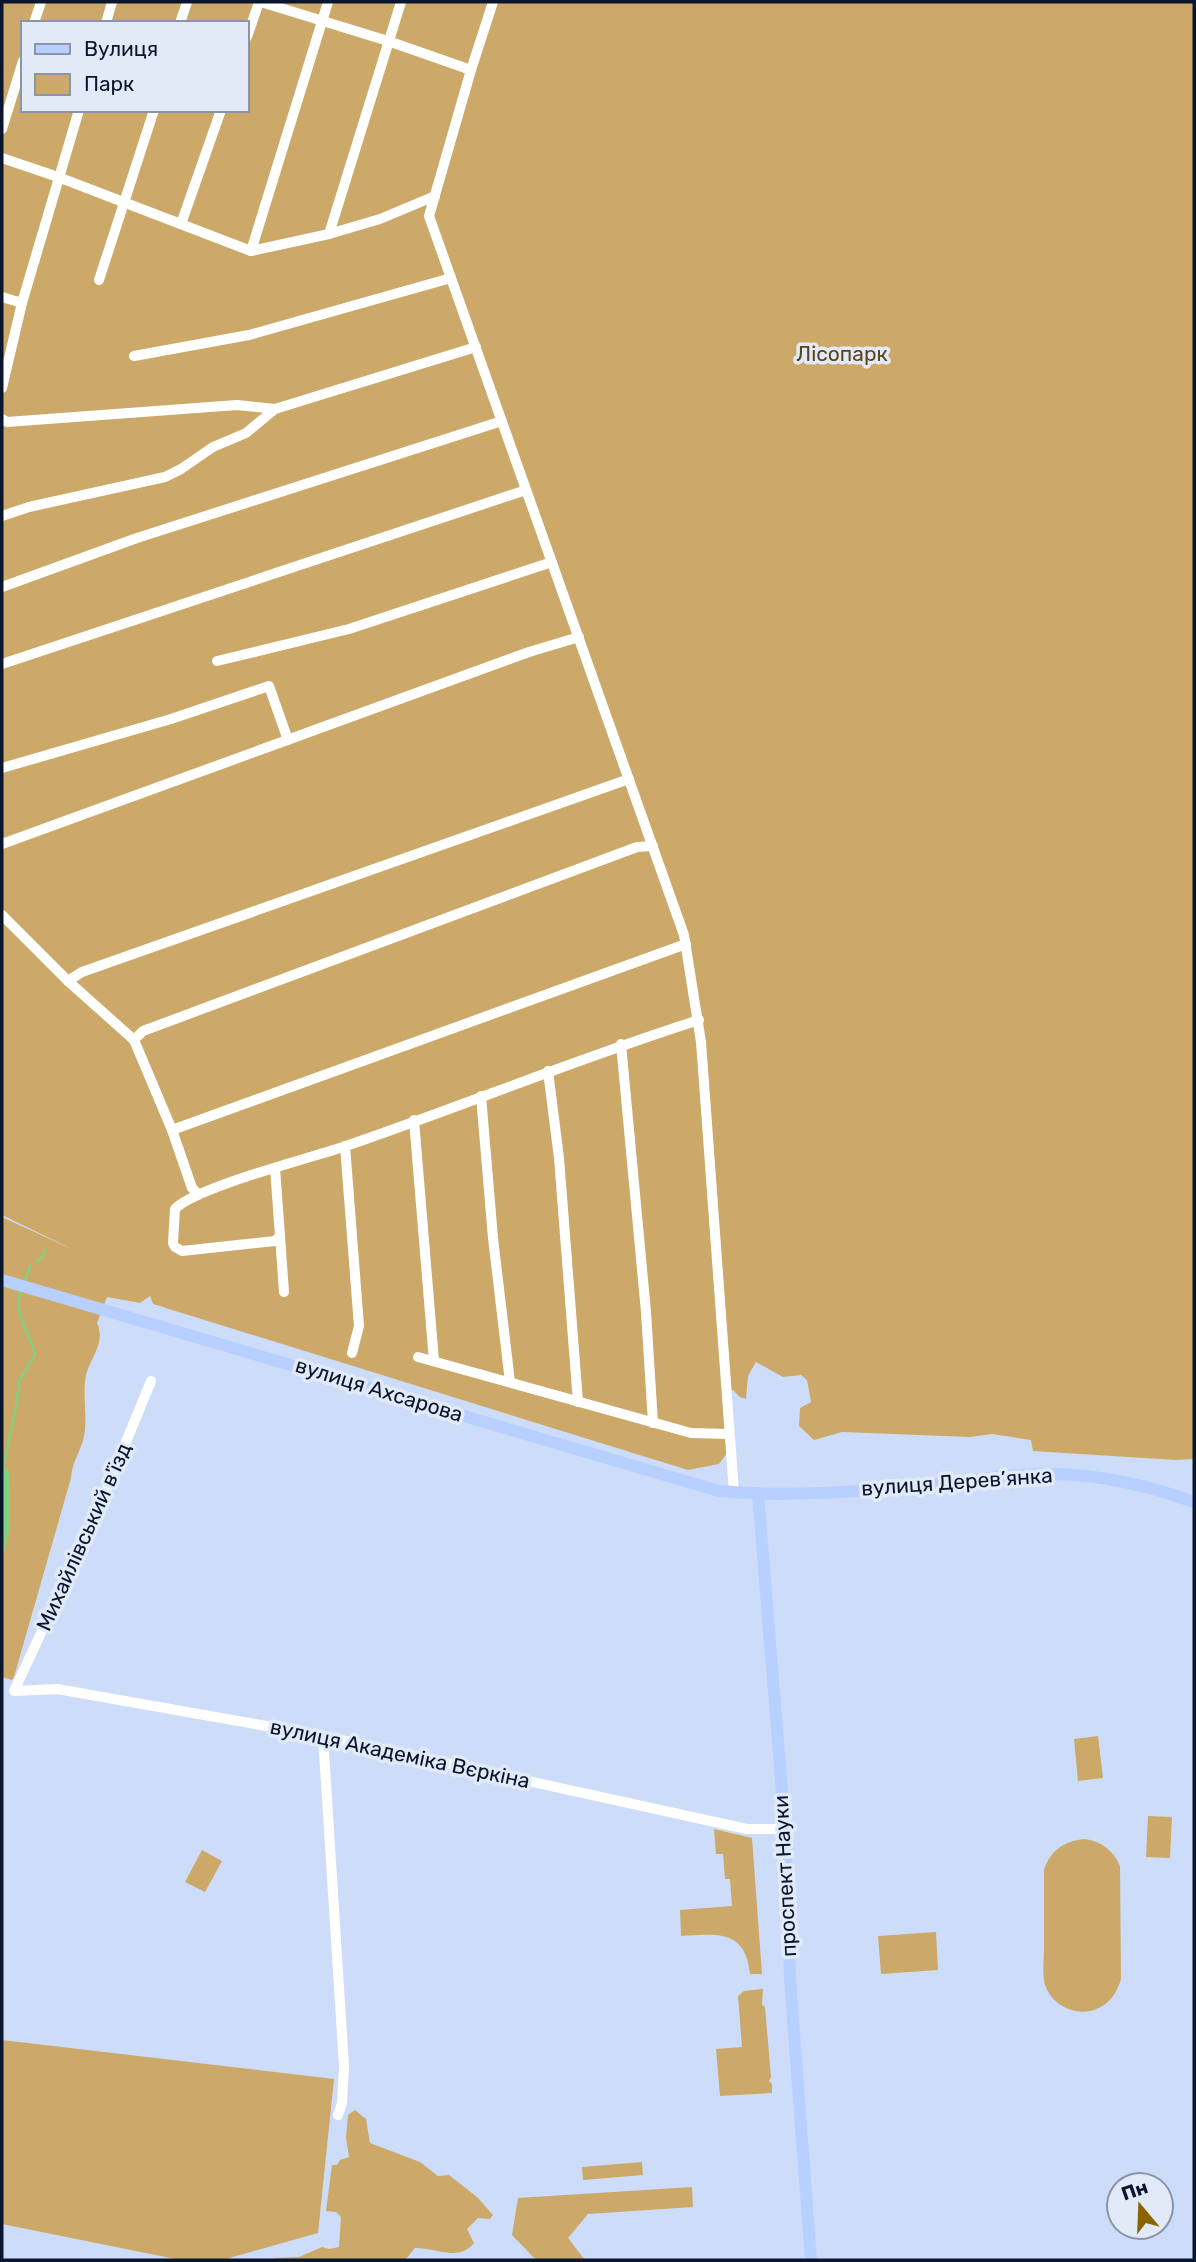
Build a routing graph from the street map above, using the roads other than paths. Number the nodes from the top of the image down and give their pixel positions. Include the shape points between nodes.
1 (41, 2) edge
2 (112, 2) edge
3 (187, 2) edge
4 (260, 2) edge
5 (328, 2) edge
6 (401, 2) edge
7 (493, 2) edge
8 (35, 21) edge
9 (107, 21) edge
10 (181, 21) edge
11 (322, 21) junction
12 (248, 34) edge
13 (388, 41) junction
14 (21, 67) edge
15 (471, 70) junction
16 (78, 112) edge
17 (153, 112) edge
18 (220, 112) edge
19 (2, 129) edge
20 (2, 158) edge
21 (58, 177) junction
22 (435, 196) junction
23 (125, 203) junction
24 (181, 224) junction
25 (330, 234) junction
26 (251, 251) junction
27 (451, 278) junction
28 (99, 280) dead end
29 (2, 297) edge
30 (22, 303) junction
31 (476, 347) junction
32 (134, 356) dead end
33 (2, 388) edge
34 (275, 409) junction
35 (2, 419) edge
36 (502, 421) junction
37 (526, 490) junction
38 (2, 516) edge
39 (552, 562) junction
40 (2, 587) edge
41 (579, 637) junction
42 (217, 661) dead end
43 (2, 664) edge
44 (288, 740) junction
45 (2, 768) edge
46 (629, 779) junction
47 (2, 844) edge
48 (653, 846) junction
49 (2, 915) edge
50 (686, 944) junction
51 (68, 981) junction
52 (699, 1020) junction
53 (134, 1040) junction
54 (621, 1044) junction
55 (548, 1072) junction
56 (481, 1096) junction
57 (414, 1120) junction
58 (172, 1130) junction
59 (345, 1146) junction
60 (275, 1168) junction
61 (198, 1194) junction
62 (280, 1236) junction
63 (2, 1280) edge
64 (284, 1292) dead end
65 (352, 1353) dead end
66 (418, 1357) dead end
67 (434, 1361) junction
68 (151, 1381) dead end
69 (510, 1382) junction
70 (578, 1402) junction
71 (653, 1423) junction
72 (729, 1434) junction
73 (734, 1492) junction
74 (758, 1493) junction
75 (1194, 1502) edge
76 (14, 1691) joint
77 (323, 1736) junction
78 (785, 1829) junction
79 (338, 2115) dead end
80 (811, 2260) edge

1 - 8 street
2 - 9 street
3 - 10 street
4 - 11 street
4 - 12 street
5 - 11 street
6 - 13 street
7 - 15 street
11 - 13 street
11 - 26 street
13 - 15 street
13 - 25 street
14 - 19 street
15 - 22 street
16 - 21 street
17 - 23 street
18 - 24 street
20 - 21 street
21 - 23 street
21 - 30 street
22 - 25 street
22 - 27 street via 429,216
23 - 24 street
23 - 28 street
24 - 26 street
25 - 26 street
27 - 31 street
27 - 32 street via 249,335
29 - 30 street
30 - 33 street
31 - 34 street
31 - 36 street
34 - 35 street via 237,405
34 - 38 street via 246,433 165,477
36 - 37 street
36 - 40 street via 137,538
37 - 39 street
37 - 43 street
39 - 41 street
39 - 42 street via 349,629
41 - 44 street
41 - 46 street
44 - 45 street via 269,686
44 - 47 street
46 - 48 street
46 - 51 street via 82,972
48 - 50 street
48 - 53 street via 636,848 143,1031
49 - 51 street
50 - 52 street
50 - 58 street
51 - 53 street
52 - 54 street
52 - 72 street
53 - 58 street
54 - 55 street
54 - 71 street
55 - 56 street
55 - 70 street
56 - 57 street
56 - 69 street
57 - 59 street
57 - 67 street
58 - 61 street
59 - 60 street
59 - 65 street via 359,1326
60 - 61 street
60 - 62 street
61 - 62 street via 175,1209 173,1243 178,1250 271,1243
62 - 64 street
63 - 73 main road, вулиця Ахсарова
66 - 67 street
67 - 69 street
68 - 76 street, Михайлівський в'їзд via 96,1515
69 - 70 street
70 - 71 street
71 - 72 street via 691,1433
72 - 73 street
73 - 74 main road, вулиця Ахсарова
74 - 75 main road, вулиця Дерев’янка via 1055,1474 1130,1484
74 - 78 main road, проспект Науки
76 - 77 street, вулиця Академіка Вєркіна via 57,1689
77 - 78 street, вулиця Академіка Вєркіна via 747,1829
77 - 79 street via 344,2066
78 - 80 main road, проспект Науки via 789,1972

